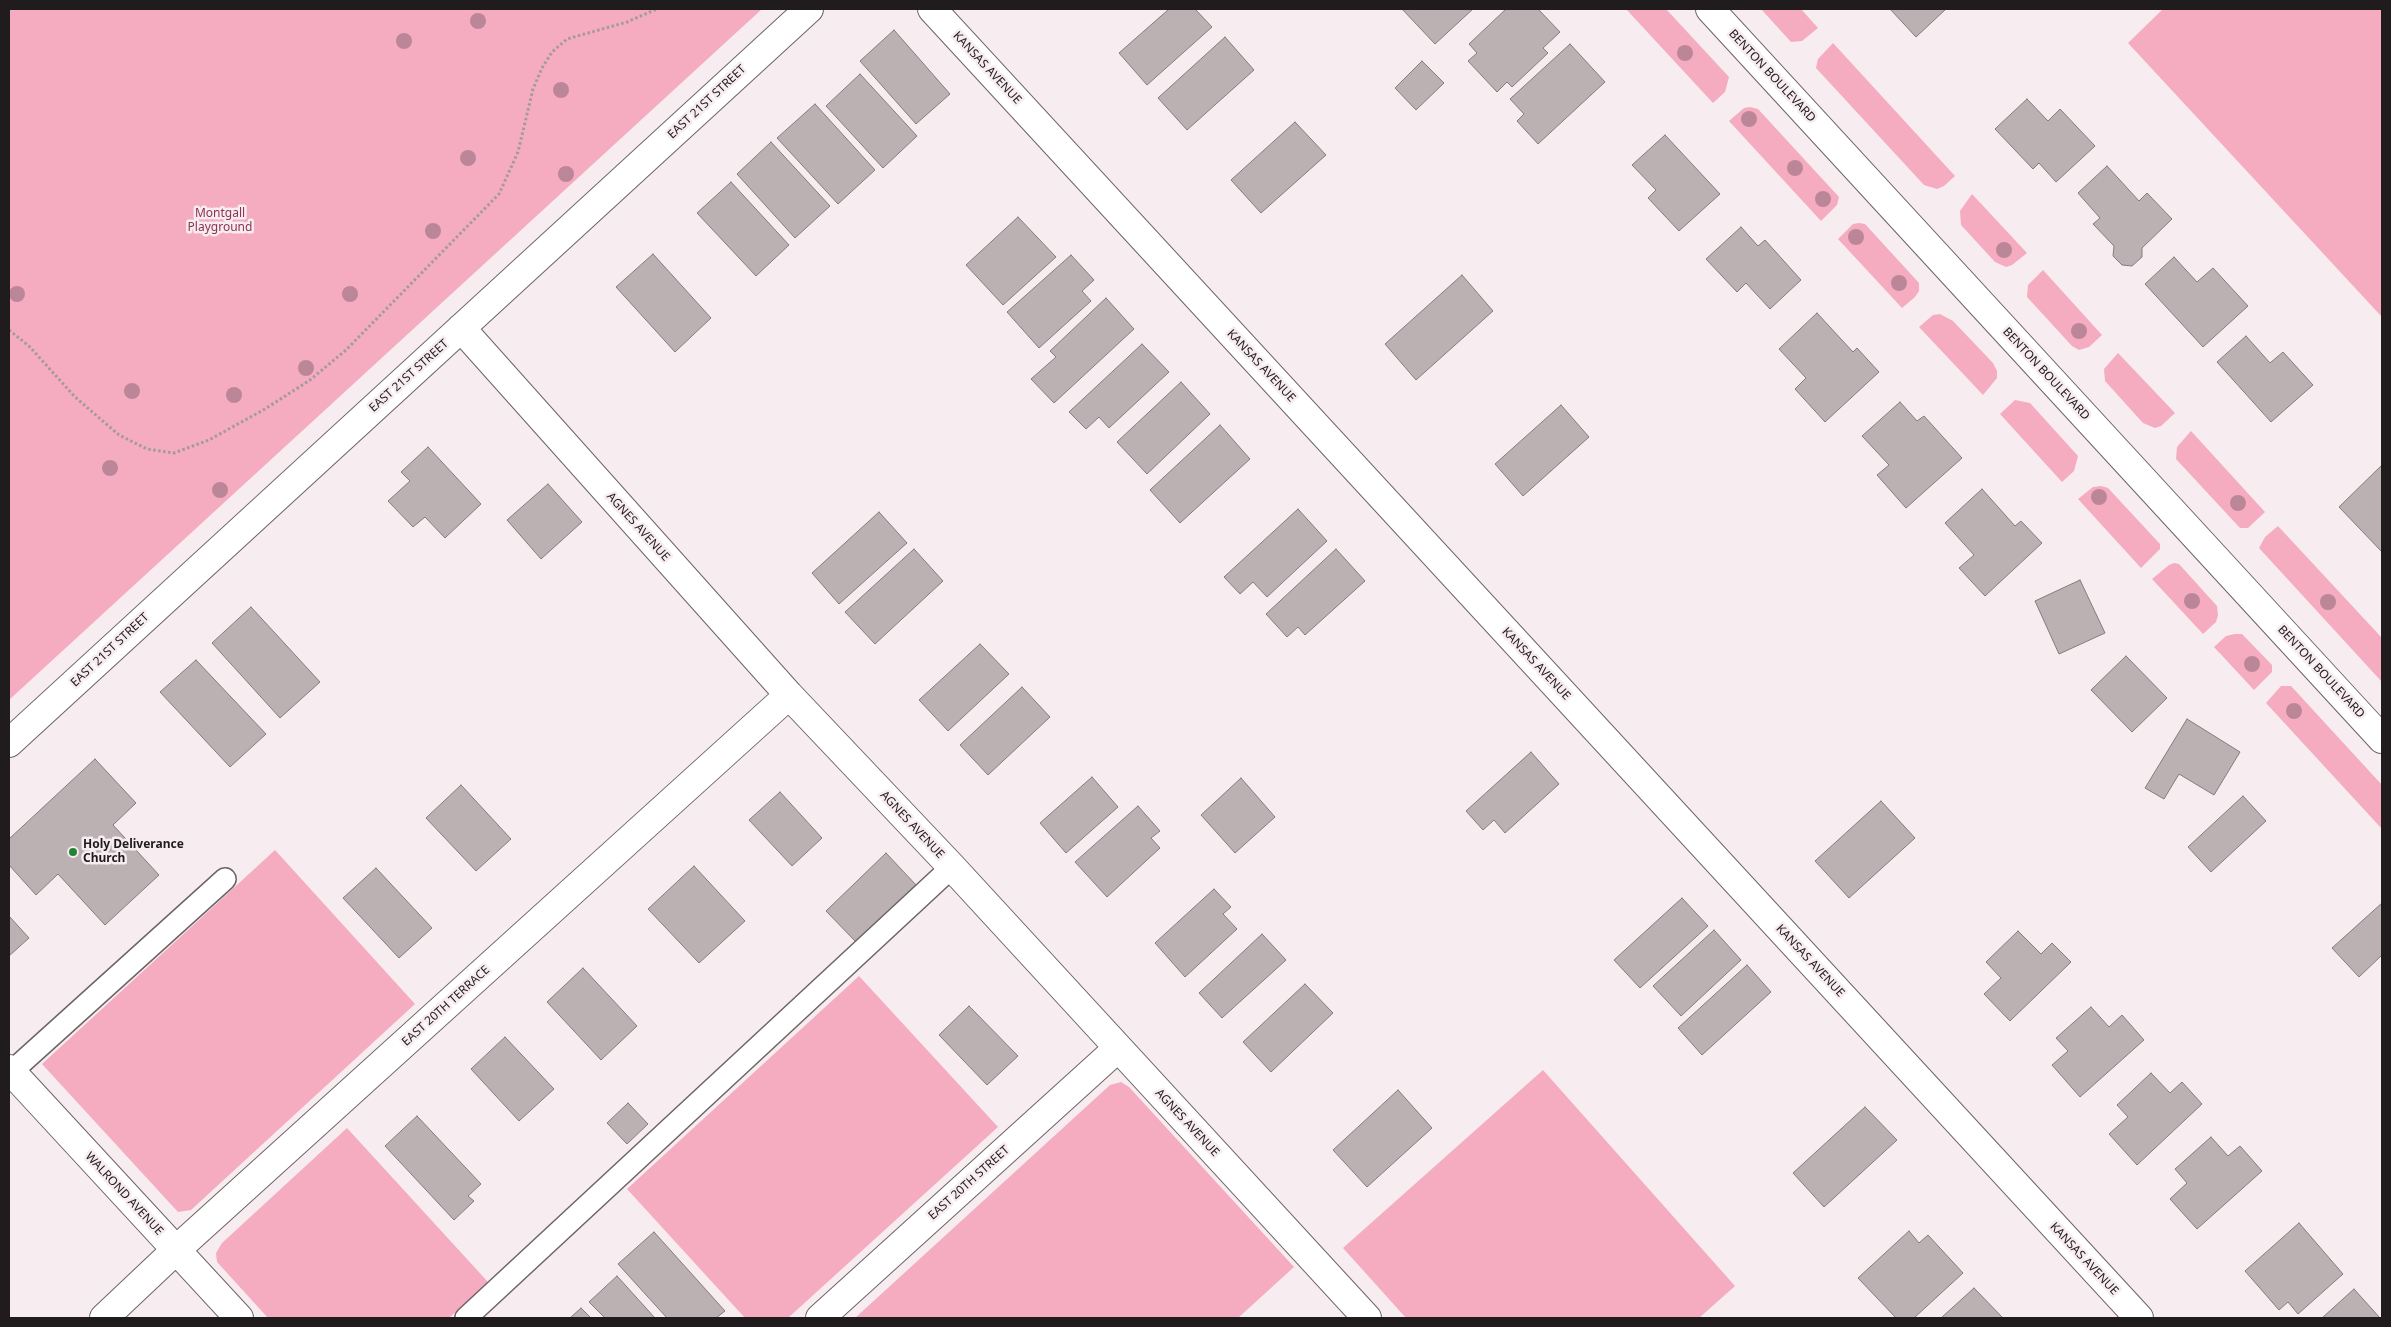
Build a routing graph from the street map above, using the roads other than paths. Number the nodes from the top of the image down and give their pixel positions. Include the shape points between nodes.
1 (809, 9) edge
2 (932, 9) edge
3 (1710, 9) edge
4 (461, 328) junction
5 (789, 695) junction
6 (2382, 739) edge
7 (9, 743) edge
8 (952, 867) junction
9 (225, 879) dead end
10 (1118, 1048) junction
11 (10, 1072) edge
12 (176, 1250) junction
13 (104, 1318) edge
14 (239, 1318) edge
15 (466, 1318) edge
16 (820, 1318) edge
17 (1367, 1318) edge
18 (2139, 1318) edge

1 - 4 street, EAST 21ST STREET
2 - 18 street, KANSAS AVENUE
3 - 6 street, BENTON BOULEVARD
4 - 5 street, AGNES AVENUE
4 - 7 street, EAST 21ST STREET
5 - 8 street, AGNES AVENUE
5 - 12 street, EAST 20TH TERRACE
8 - 10 street, AGNES AVENUE
8 - 15 lane
9 - 11 lane
10 - 16 street, EAST 20TH STREET
10 - 17 street, AGNES AVENUE
11 - 12 street, WALROND AVENUE
12 - 13 street, EAST 20TH TERRACE
12 - 14 street, WALROND AVENUE

